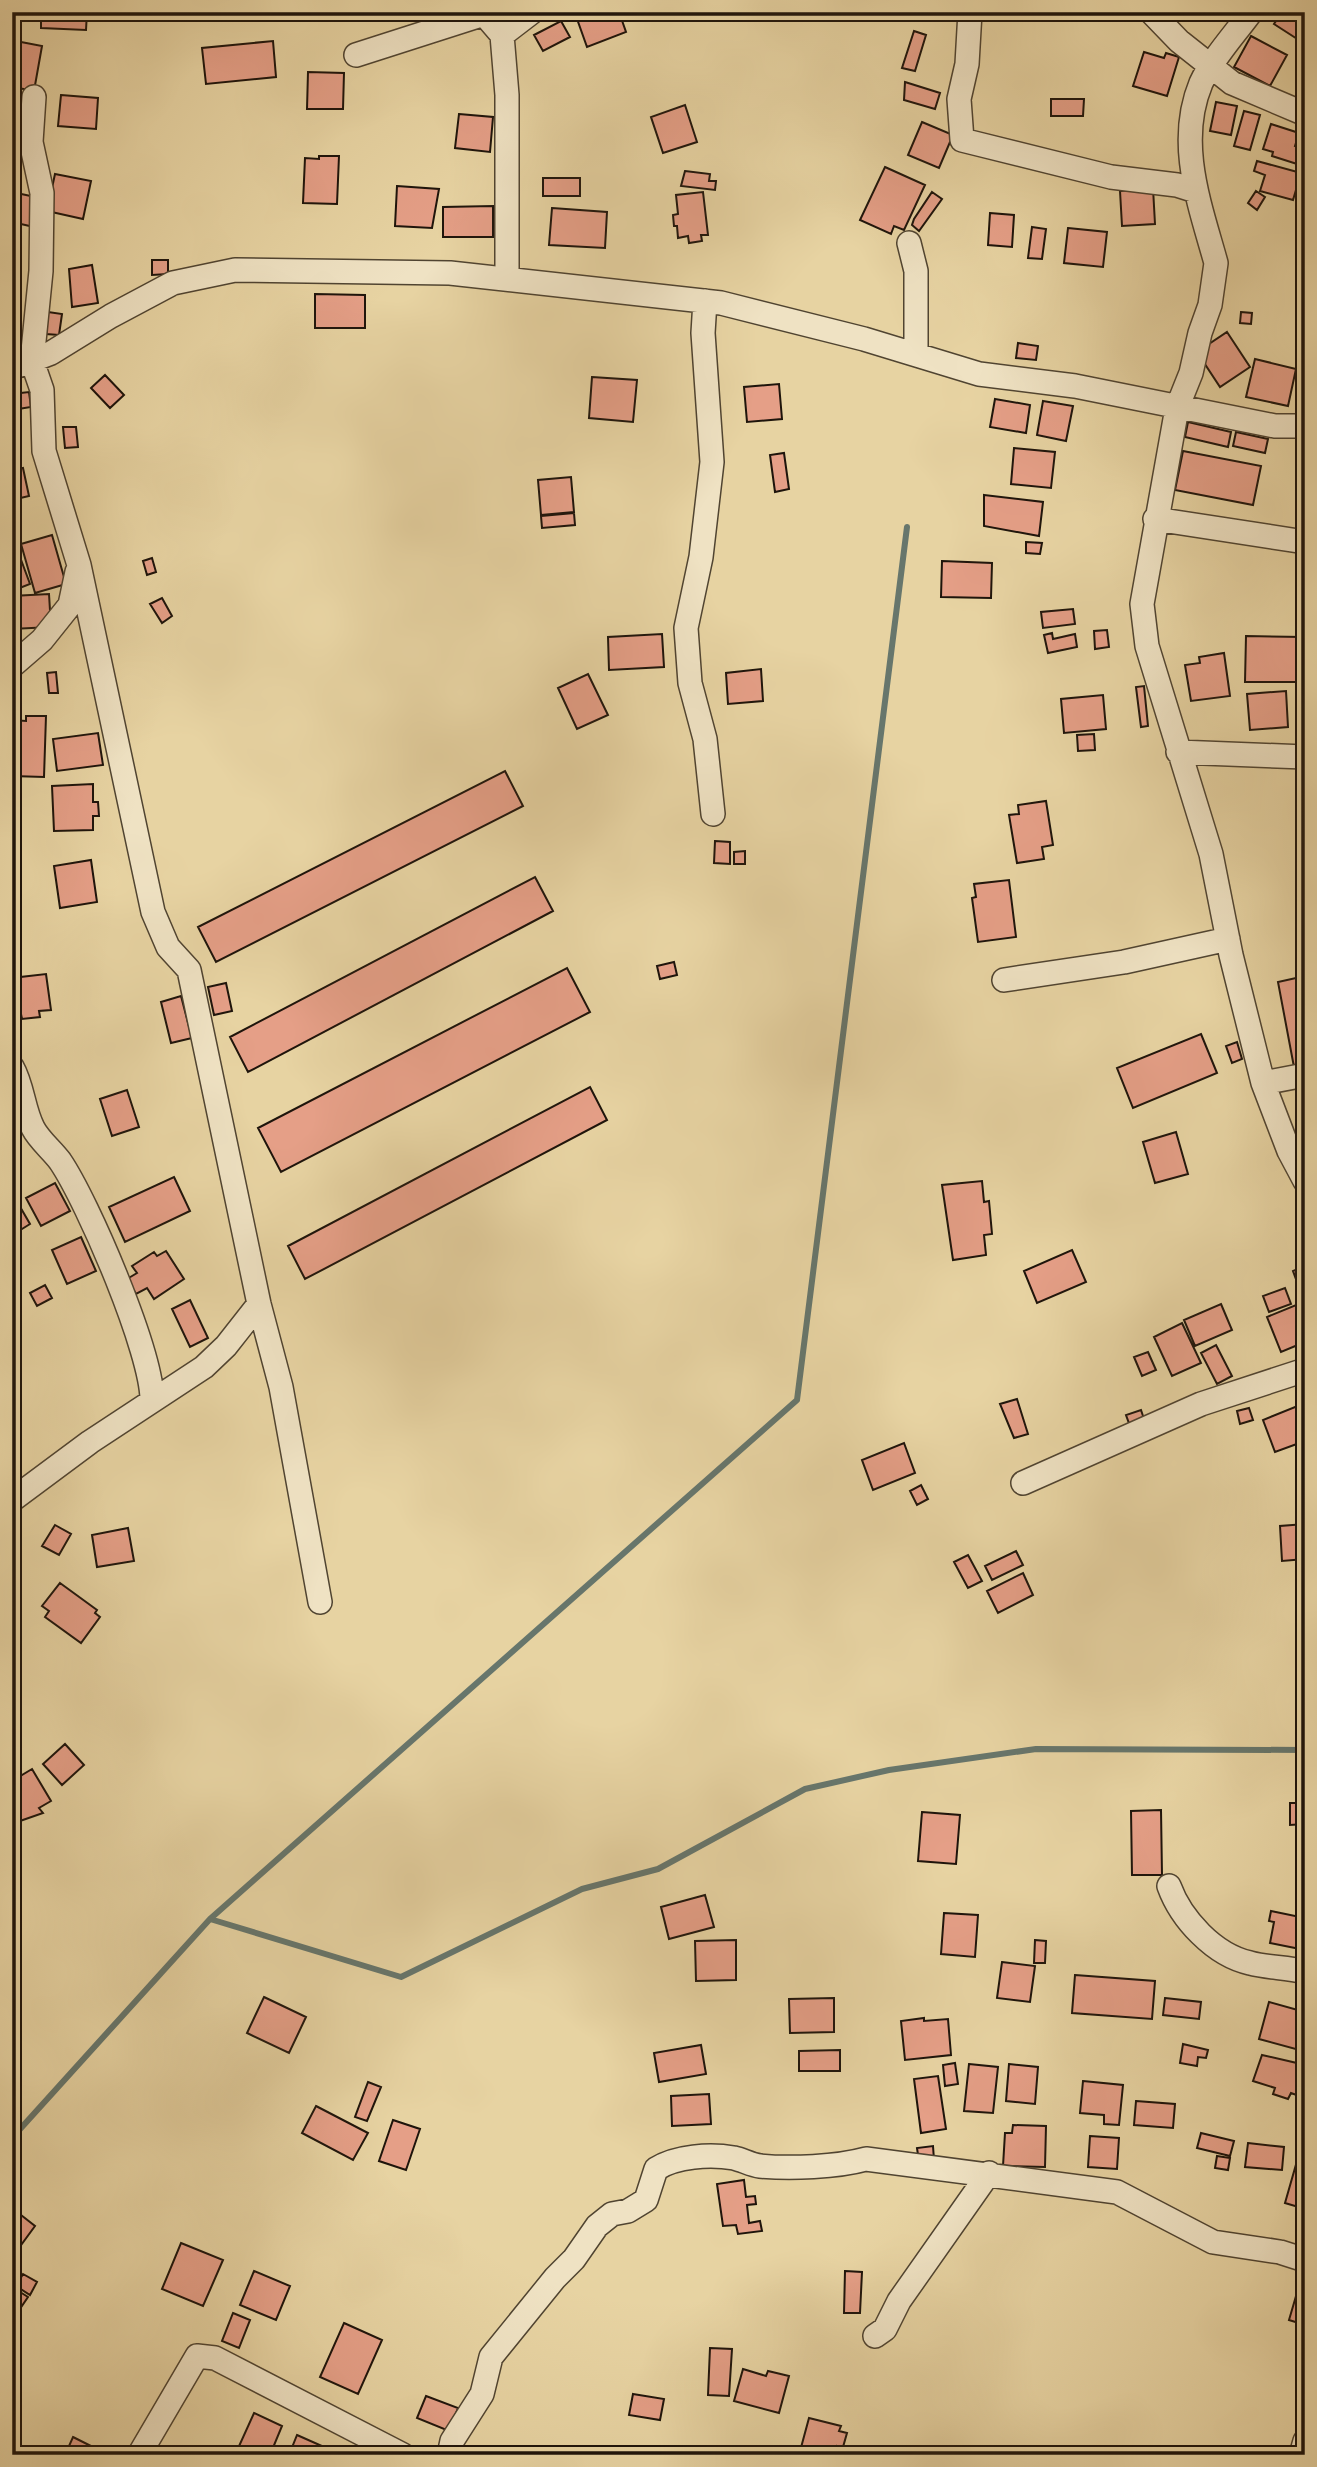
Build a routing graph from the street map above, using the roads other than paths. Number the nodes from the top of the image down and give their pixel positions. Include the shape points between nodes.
1 (532, 12) edge
2 (970, 12) edge
3 (1151, 12) edge
4 (1251, 12) edge
5 (502, 35) junction
6 (356, 55) dead end
7 (1211, 68) junction
8 (34, 97) dead end
9 (1305, 114) edge
10 (1196, 191) junction
11 (909, 243) dead end
12 (508, 279) junction
13 (705, 301) junction
14 (916, 354) junction
15 (22, 365) edge
16 (1177, 408) junction
17 (1305, 426) edge
18 (1155, 519) junction
19 (1305, 542) edge
20 (79, 565) junction
21 (12, 666) edge
22 (1178, 752) junction
23 (1305, 757) edge
24 (713, 814) dead end
25 (1228, 939) junction
26 (1004, 980) dead end
27 (12, 1067) edge
28 (1305, 1075) edge
29 (1263, 1083) junction
30 (1305, 1181) edge
31 (259, 1304) junction
32 (1305, 1370) edge
33 (152, 1401) junction
34 (1023, 1483) dead end
35 (12, 1500) edge
36 (320, 1602) dead end
37 (1169, 1886) dead end
38 (1305, 1972) edge
39 (989, 2173) junction
40 (1305, 2260) edge
41 (875, 2336) dead end
42 (1305, 2441) edge
43 (139, 2455) edge
44 (403, 2455) edge
45 (449, 2455) edge
46 (1301, 2455) edge

1 - 5 street
2 - 10 street via 967,64 959,99 962,140 1111,177
3 - 7 street
4 - 7 street
5 - 6 street via 484,14
5 - 12 street via 507,95
7 - 9 street via 1231,83
7 - 10 street via 1202,81 1192,122
8 - 15 street via 31,142 42,193 41,271
10 - 16 street via 1216,263 1216,279
11 - 14 street via 916,271
12 - 13 street
12 - 15 street via 450,273 235,270 173,283
13 - 14 street
13 - 24 street via 712,462 701,557 685,628
14 - 16 street via 979,374 1075,386
15 - 20 street via 42,390 44,451
16 - 17 street via 1275,426
16 - 18 street
18 - 19 street
18 - 22 street via 1142,604 1147,646
20 - 21 street via 70,605
20 - 31 street via 153,912 168,947 189,970
22 - 23 street
22 - 25 street via 1211,854
25 - 26 street via 1124,962
25 - 29 street
27 - 33 street via 33,1128 61,1162 85,1208 135,1327 153,1383
28 - 29 street
29 - 30 street
31 - 33 street via 204,1367
31 - 36 street via 281,1387
32 - 34 street via 1201,1404
33 - 35 street
37 - 38 street via 1178,1909 1212,1944 1249,1963
39 - 40 street via 1117,2192 1213,2242
39 - 41 street via 899,2301 885,2329
39 - 45 street via 866,2159 843,2166 758,2166 733,2158 671,2159 656,2169 646,2200 612,2214 597,2226 491,2357 482,2394 452,2441
42 - 46 street
43 - 44 street via 197,2356 215,2358

